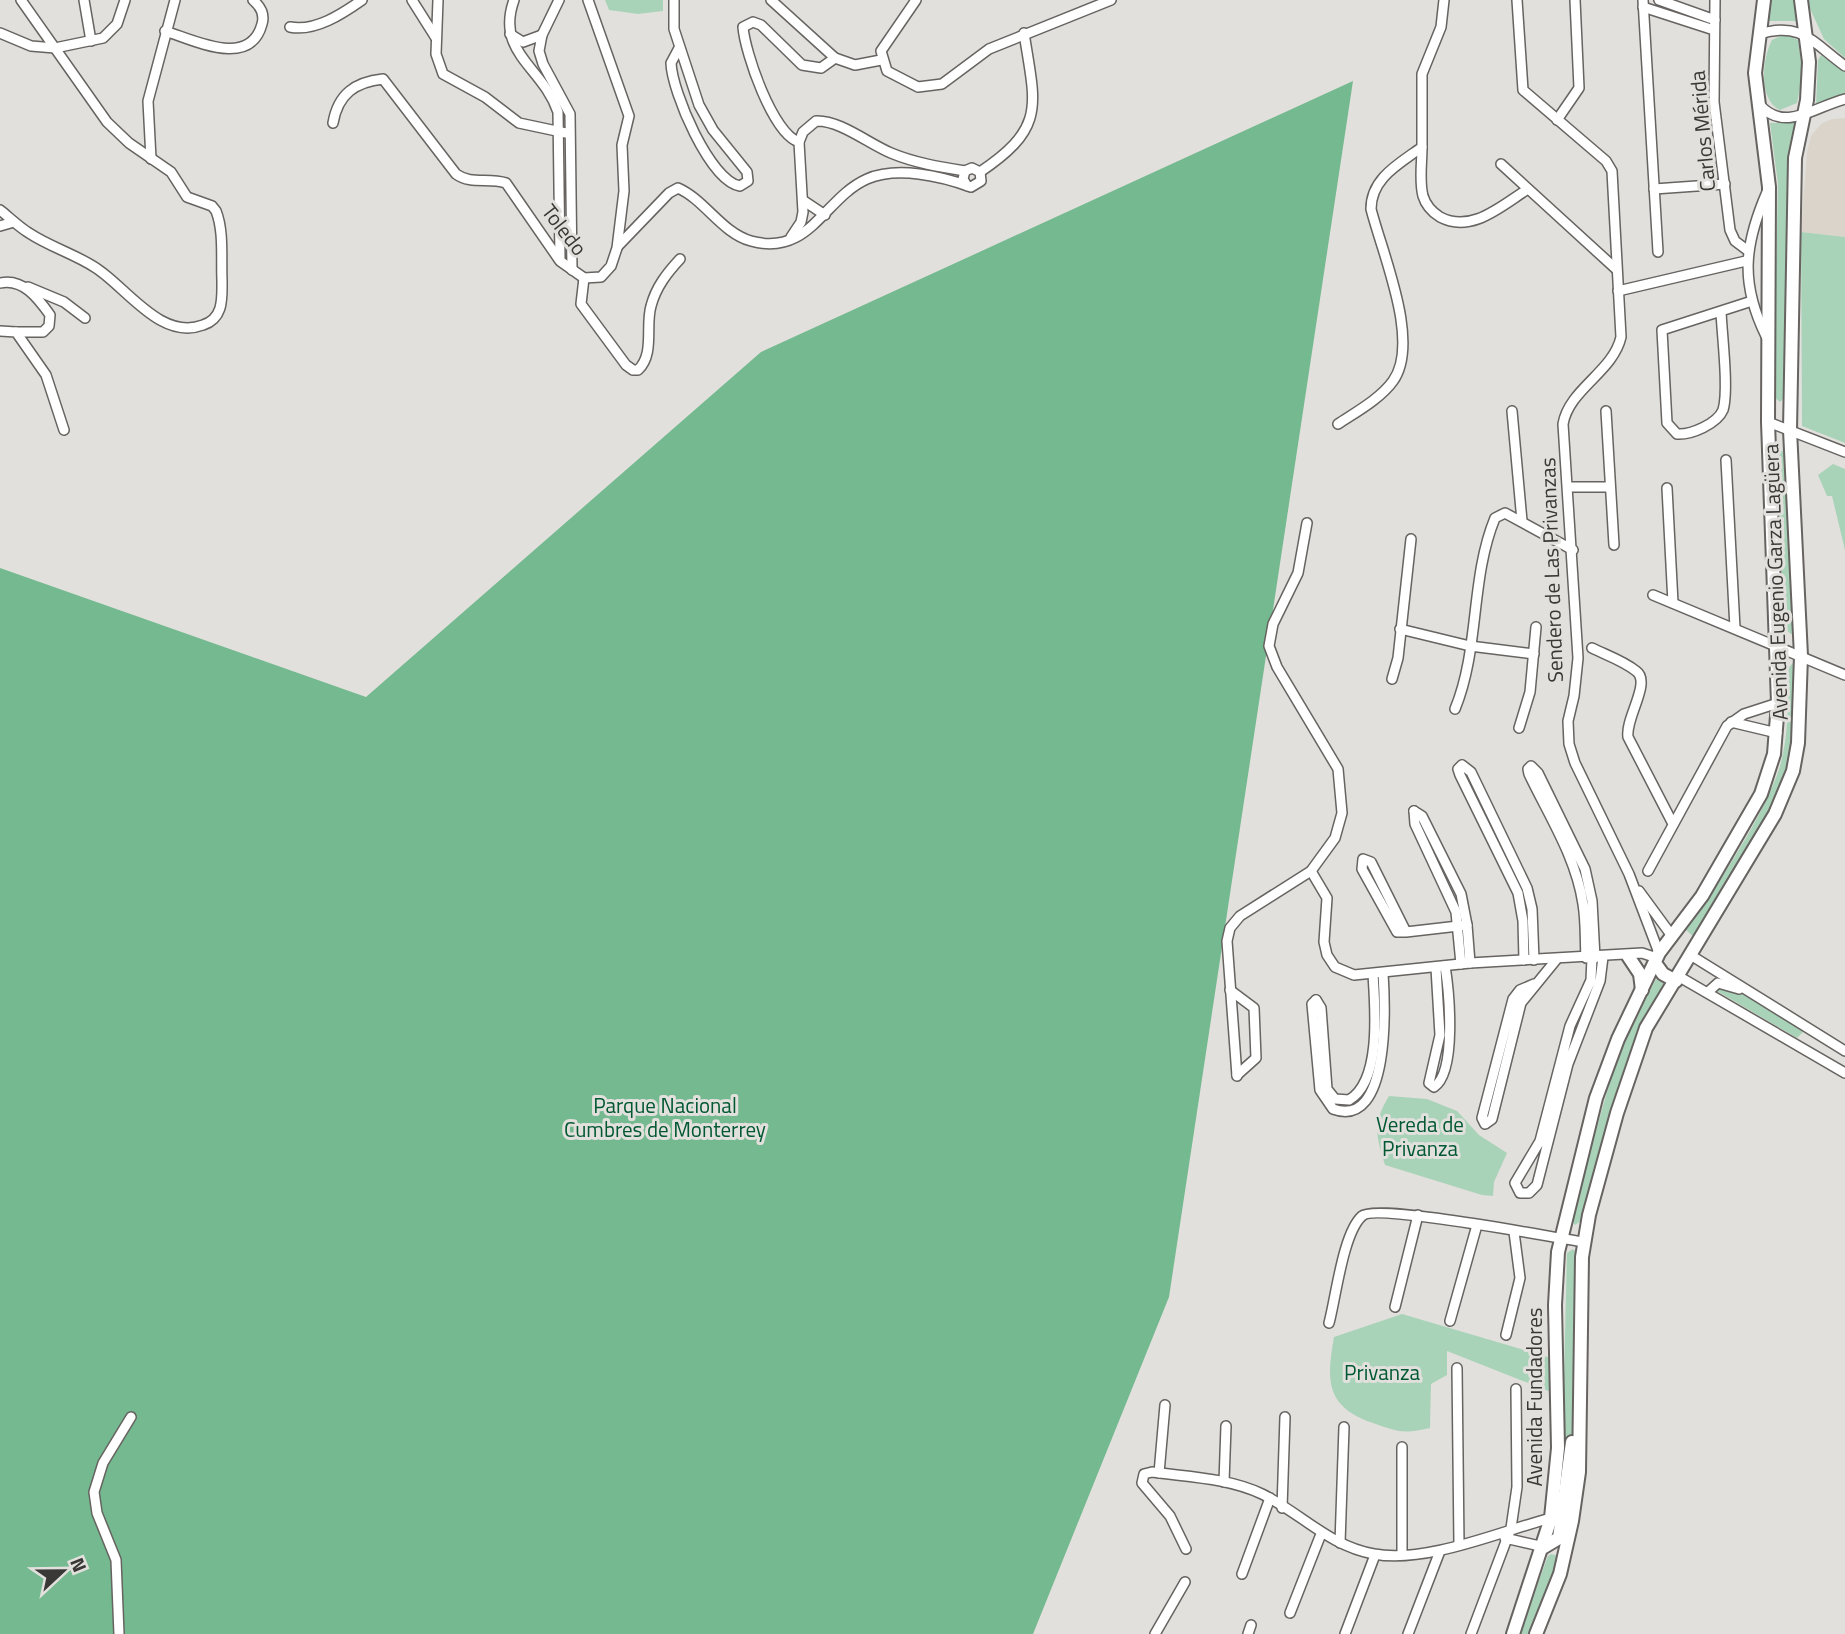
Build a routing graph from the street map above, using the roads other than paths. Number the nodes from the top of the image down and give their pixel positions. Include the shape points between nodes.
1 (21, 0) edge
2 (84, 0) edge
3 (125, 0) edge
4 (175, 0) edge
5 (253, 0) edge
6 (362, 0) edge
7 (412, 0) edge
8 (438, 0) edge
9 (514, 0) edge
10 (559, 0) edge
11 (588, 0) edge
12 (674, 0) edge
13 (771, 0) edge
14 (916, 0) edge
15 (1111, 0) edge
16 (1444, 0) edge
17 (1517, 0) edge
18 (1575, 0) edge
19 (1659, 0) edge
20 (1715, 0) edge
21 (1764, 0) edge
22 (1801, 0) edge
23 (1643, 3) edge
24 (1715, 25) junction
25 (290, 27) dead end
26 (165, 31) junction
27 (508, 32) junction
28 (0, 33) edge
29 (1024, 33) junction
30 (1759, 34) junction
31 (542, 35) junction
32 (1808, 37) junction
33 (437, 40) junction
34 (90, 41) junction
35 (55, 48) junction
36 (679, 48) junction
37 (835, 58) junction
38 (881, 60) junction
39 (1845, 66) edge
40 (1845, 99) edge
41 (1759, 104) junction
42 (1805, 114) junction
43 (1557, 120) junction
44 (334, 123) dead end
45 (560, 133) junction
46 (572, 134) junction
47 (799, 142) junction
48 (1422, 148) junction
49 (151, 159) junction
50 (1501, 164) dead end
51 (965, 172) junction
52 (980, 172) junction
53 (1724, 184) junction
54 (967, 186) junction
55 (1769, 187) junction
56 (1528, 189) junction
57 (1654, 189) junction
58 (804, 201) junction
59 (0, 210) edge
60 (825, 215) junction
61 (14, 222) junction
62 (0, 226) edge
63 (790, 238) junction
64 (617, 247) junction
65 (1747, 250) junction
66 (1658, 252) dead end
67 (680, 259) dead end
68 (560, 261) junction
69 (1746, 261) junction
70 (1616, 269) junction
71 (572, 270) junction
72 (584, 278) junction
73 (0, 283) edge
74 (26, 287) junction
75 (1618, 290) junction
76 (1752, 301) junction
77 (1721, 312) junction
78 (85, 318) dead end
79 (0, 331) edge
80 (16, 331) junction
81 (1767, 337) junction
82 (1512, 411) dead end
83 (1606, 411) dead end
84 (1768, 422) junction
85 (1338, 424) dead end
86 (64, 430) dead end
87 (1790, 430) junction
88 (1845, 452) edge
89 (1726, 460) dead end
90 (1569, 487) junction
91 (1610, 487) junction
92 (1667, 488) dead end
93 (1522, 521) junction
94 (1307, 523) dead end
95 (1411, 539) dead end
96 (1614, 545) dead end
97 (1573, 551) junction
98 (1653, 595) dead end
99 (1673, 603) junction
100 (1536, 627) dead end
101 (1735, 628) junction
102 (1400, 629) junction
103 (1776, 645) junction
104 (1470, 646) junction
105 (1592, 648) dead end
106 (1534, 654) junction
107 (1801, 656) junction
108 (1845, 676) edge
109 (1392, 679) dead end
110 (1778, 703) junction
111 (1455, 709) dead end
112 (1755, 710) junction
113 (1731, 722) junction
114 (1756, 727) junction
115 (1519, 728) dead end
116 (1777, 733) junction
117 (1746, 819) junction
118 (1673, 824) junction
119 (1763, 834) junction
120 (1734, 839) junction
121 (1751, 854) junction
122 (1439, 861) junction
123 (1577, 862) junction
124 (1311, 871) junction
125 (1647, 871) dead end
126 (1521, 872) junction
127 (1629, 874) junction
128 (1511, 876) junction
129 (1463, 925) junction
130 (1406, 932) junction
131 (1672, 936) junction
132 (1652, 939) junction
133 (1642, 954) junction
134 (1630, 956) junction
135 (1692, 956) junction
136 (1594, 958) junction
137 (1657, 958) junction
138 (1529, 960) junction
139 (1556, 960) junction
140 (1466, 964) junction
141 (1440, 967) junction
142 (1378, 974) junction
143 (1677, 979) junction
144 (1230, 990) junction
145 (1642, 990) junction
146 (1708, 992) junction
147 (1751, 993) junction
148 (1631, 1012) junction
149 (1646, 1028) junction
150 (1845, 1051) edge
151 (1321, 1052) dead end
152 (1503, 1055) junction
153 (1824, 1060) junction
154 (1564, 1063) junction
155 (1845, 1073) edge
156 (1418, 1215) junction
157 (1477, 1225) junction
158 (1514, 1232) junction
159 (1560, 1238) junction
160 (1584, 1242) junction
161 (1395, 1307) dead end
162 (1450, 1321) dead end
163 (1329, 1322) dead end
164 (1506, 1335) dead end
165 (1457, 1368) dead end
166 (1516, 1390) dead end
167 (1166, 1405) dead end
168 (131, 1417) dead end
169 (1284, 1417) dead end
170 (1226, 1426) dead end
171 (1344, 1427) dead end
172 (1580, 1427) junction
173 (1402, 1447) dead end
174 (1159, 1473) junction
175 (1224, 1482) junction
176 (1270, 1498) junction
177 (1282, 1508) junction
178 (1551, 1518) junction
179 (1511, 1528) junction
180 (1321, 1534) junction
181 (1493, 1535) junction
182 (1508, 1538) junction
183 (1340, 1543) junction
184 (1459, 1545) junction
185 (1544, 1547) junction
186 (1186, 1549) dead end
187 (1440, 1550) junction
188 (1402, 1554) junction
189 (1375, 1555) junction
190 (1242, 1574) dead end
191 (1185, 1582) dead end
192 (1290, 1613) dead end
193 (119, 1634) edge
194 (1155, 1634) edge
195 (1345, 1634) edge
196 (1408, 1634) edge
197 (1471, 1634) edge
198 (1513, 1634) edge
199 (1536, 1634) edge

1 - 35 street
2 - 34 street
3 - 34 street via 113,31
4 - 26 street
5 - 26 street via 262,11 262,25 242,48 226,49
6 - 25 street via 310,27
7 - 33 street
8 - 33 street
9 - 27 street
10 - 31 street
11 - 64 street, Toledo via 629,116 621,152 624,191
12 - 36 street via 672,18
13 - 37 street
14 - 38 street via 885,42
15 - 29 street
16 - 48 street via 1441,27 1422,74
17 - 43 street, Sendero de Las Privanzas via 1523,90
18 - 43 street via 1580,88
19 - 24 street
20 - 24 street, Carlos Mérida
21 - 30 main road, Avenida Eugenio Garza Lagüera
22 - 32 main road, Avenida Eugenio Garza Lagüera
23 - 24 street
23 - 57 street
24 - 53 street, Carlos Mérida via 1714,102
26 - 49 street via 148,101
27 - 31 street via 523,42
27 - 45 street via 555,104
28 - 35 street via 31,46
29 - 38 street via 989,49 951,80 932,87 902,82
29 - 52 street via 1034,106 1031,121 1012,148
30 - 32 street via 1788,28
30 - 41 main road, Avenida Eugenio Garza Lagüera via 1755,62
31 - 46 street via 540,57 567,105
32 - 39 street
32 - 42 main road, Avenida Eugenio Garza Lagüera
33 - 45 street via 437,62 447,79 485,97 519,123
34 - 35 street
35 - 49 street via 107,122
36 - 36 street via 671,74 686,117 724,176 736,186 743,185 748,181 747,172 705,116
37 - 38 street via 855,65
37 - 47 street via 821,68 802,65 761,25 753,22 743,27 752,65 779,124
40 - 42 street
41 - 42 street via 1777,118
41 - 55 main road, Avenida Eugenio Garza Lagüera
42 - 87 main road, Avenida Eugenio Garza Lagüera via 1795,167
43 - 70 street, Sendero de Las Privanzas via 1611,167
44 - 68 street, Toledo via 338,103 347,92 383,79 456,174 466,180 502,181 511,187
45 - 46 street
45 - 68 street
46 - 71 street
47 - 51 street via 808,126 823,121 893,154
47 - 58 street
48 - 56 street via 1423,195 1427,206 1443,219 1478,220
48 - 85 street via 1380,180 1371,198 1403,326 1403,363 1387,388
49 - 61 street via 171,172 187,197 216,211 221,306 213,320 185,329 171,326 98,269
50 - 56 street
51 - 52 street via 972,168
51 - 54 street
52 - 54 street via 979,184
53 - 57 street
53 - 65 street, Carlos Mérida via 1731,236
54 - 60 street via 913,174 878,175 854,186
55 - 65 street
55 - 81 main road, Avenida Eugenio Garza Lagüera
56 - 70 street
57 - 66 street
58 - 60 street
58 - 63 street via 801,222
59 - 61 street
60 - 63 street via 808,232
61 - 62 street
63 - 64 street via 749,241 678,188
64 - 72 street, Toledo via 606,272 595,279
65 - 69 street
67 - 72 street via 657,289 650,308 647,359 638,370 626,365 581,304
68 - 71 street, Toledo
69 - 75 street
69 - 76 street
70 - 75 street, Sendero de Las Privanzas
71 - 72 street, Toledo
73 - 74 street
74 - 78 street via 64,302
74 - 80 street via 51,320 38,334
75 - 90 street, Sendero de Las Privanzas via 1619,347 1565,416
76 - 77 street
76 - 81 street
77 - 77 street via 1667,327 1660,337 1667,423 1672,431 1682,434 1713,421 1723,408
79 - 80 street
80 - 86 street via 46,375
81 - 84 main road, Avenida Eugenio Garza Lagüera
82 - 93 street
83 - 91 street
84 - 87 street
84 - 103 main road, Avenida Eugenio Garza Lagüera
87 - 88 street
87 - 107 main road, Avenida Eugenio Garza Lagüera
89 - 101 street
90 - 91 street
90 - 97 street, Sendero de Las Privanzas
91 - 96 street
92 - 99 street
93 - 97 street
93 - 104 street via 1500,514 1491,529
94 - 124 street via 1298,573 1273,624 1269,646 1333,758 1342,784 1338,829
95 - 102 street
97 - 127 street, Sendero de Las Privanzas via 1578,674 1567,735 1575,763
98 - 99 street
99 - 101 street
100 - 106 street
101 - 103 street
102 - 104 street
102 - 109 street
103 - 107 street
103 - 110 main road, Avenida Eugenio Garza Lagüera
104 - 106 street
104 - 111 street
105 - 118 street via 1642,676 1628,737
106 - 115 street via 1530,692
107 - 108 street
107 - 119 main road, Avenida Eugenio Garza Lagüera via 1801,726 1793,771
110 - 112 street
110 - 116 main road, Avenida Eugenio Garza Lagüera
112 - 113 street
112 - 114 street
113 - 114 street
113 - 118 street
114 - 116 street
116 - 117 main road, Avenida Eugenio Garza Lagüera via 1766,782
117 - 119 main road via 1753,830
117 - 120 main road, Avenida Eugenio Garza Lagüera
118 - 125 street
119 - 121 main road, Avenida Eugenio Garza Lagüera
120 - 121 main road
120 - 131 main road, Avenida Eugenio Garza Lagüera
121 - 135 main road, Avenida Eugenio Garza Lagüera
122 - 122 street via 1420,813 1414,811 1415,824
122 - 129 street via 1461,894
123 - 123 street via 1538,773 1531,766 1529,774
123 - 136 street via 1592,901
124 - 142 street via 1327,898 1324,942 1331,962 1347,974
124 - 144 street via 1240,916 1230,928
126 - 128 street
126 - 128 street via 1485,810
126 - 138 street via 1532,909
127 - 131 street, Sendero de Las Privanzas
127 - 132 street, Sendero de Las Privanzas
128 - 138 street via 1522,909
129 - 130 street
129 - 140 street
130 - 130 street via 1371,862 1363,859 1362,869 1389,922 1397,932
131 - 137 main road, Avenida Eugenio Garza Lagüera
132 - 133 street
132 - 137 street, Sendero de Las Privanzas
133 - 134 street
133 - 137 street
134 - 136 street
134 - 137 street
134 - 145 main road
135 - 143 main road, Avenida Eugenio Garza Lagüera
135 - 147 street
136 - 139 street
136 - 154 street via 1600,981
137 - 143 main road via 1663,974
137 - 145 main road, Avenida Eugenio Garza Lagüera
138 - 139 street
138 - 140 street
139 - 152 street via 1513,999
140 - 141 street
141 - 141 street via 1440,1026 1429,1083 1434,1087 1441,1079 1451,1027
141 - 142 street
142 - 151 street via 1380,1034 1368,1099 1354,1110 1330,1107 1322,1097
143 - 146 street
143 - 149 main road, Avenida Eugenio Garza Lagüera
144 - 144 street via 1237,1075 1256,1058 1255,1013
145 - 148 main road, Avenida Eugenio Garza Lagüera
146 - 147 street via 1718,983
146 - 153 street
147 - 150 street
148 - 149 main road via 1642,1016
148 - 159 main road, Avenida Eugenio Garza Lagüera via 1596,1098
149 - 160 main road, Avenida Eugenio Garza Lagüera via 1608,1144
150 - 153 street via 1833,1050
152 - 152 street via 1482,1118 1485,1124 1492,1119
153 - 155 street
154 - 154 street via 1540,1141 1515,1183 1520,1193 1529,1193 1537,1185
156 - 157 street
156 - 161 street
156 - 163 street via 1363,1214 1351,1233
157 - 158 street
157 - 162 street
158 - 159 street
158 - 164 street via 1520,1278
159 - 160 street
159 - 178 main road, Avenida Fundadores via 1555,1305 1558,1448
160 - 172 main road, Avenida Fundadores
165 - 184 street
166 - 179 street via 1517,1487
167 - 174 street
168 - 193 street via 103,1463 93,1492 116,1560
169 - 177 street
170 - 175 street
171 - 183 street
172 - 185 main road via 1573,1438 1559,1538
172 - 199 main road, Avenida Fundadores via 1568,1550
173 - 188 street
174 - 175 street
174 - 186 street via 1148,1472 1140,1479 1170,1516
175 - 176 street
176 - 177 street
176 - 190 street
177 - 180 street
178 - 179 street
178 - 185 main road, Avenida Fundadores
179 - 181 street
179 - 182 street
180 - 183 street
180 - 192 street
181 - 182 street
181 - 184 street
182 - 185 street
182 - 197 street
183 - 189 street
184 - 187 street
185 - 198 main road, Avenida Fundadores
187 - 188 street
187 - 196 street
188 - 189 street
189 - 195 street
191 - 194 street

